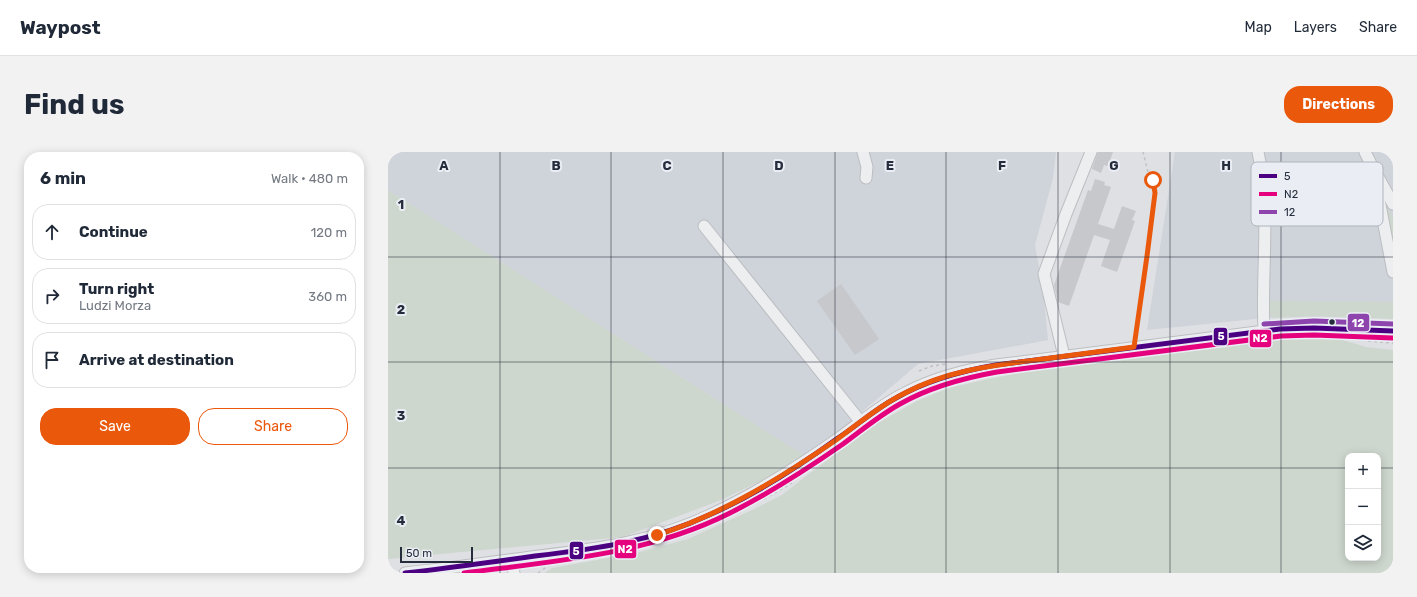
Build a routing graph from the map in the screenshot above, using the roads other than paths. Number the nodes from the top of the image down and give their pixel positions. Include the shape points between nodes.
1 (863, 152) edge
2 (1091, 152) edge
3 (1258, 152) edge
4 (1365, 152) edge
5 (1260, 162) edge
6 (1370, 162) edge
7 (866, 178) dead end
8 (1383, 186) edge
9 (1393, 204) edge
10 (1383, 220) edge
11 (704, 226) dead end
12 (1265, 226) edge
13 (1393, 272) edge
14 (1264, 331) junction
15 (1393, 331) edge
16 (1064, 356) junction
17 (860, 421) junction
18 (512, 560) junction
19 (405, 573) edge
20 (514, 573) edge

1 - 7 street via 867,167
2 - 16 street via 1044,274
3 - 5 street
4 - 6 street
8 - 9 street
10 - 13 street
11 - 17 street
12 - 14 street
14 - 15 street via 1314,328
14 - 16 street
16 - 17 street via 957,372 904,393
17 - 18 street via 771,482 722,509 683,526 631,542 597,549
18 - 19 street
18 - 20 street

